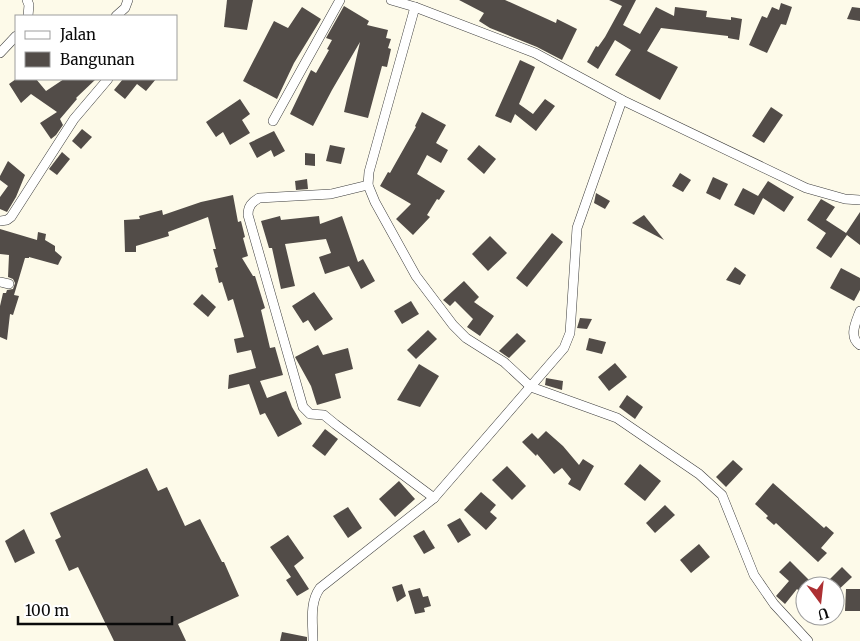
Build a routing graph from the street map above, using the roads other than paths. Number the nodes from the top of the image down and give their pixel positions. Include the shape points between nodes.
1 (27, 0) edge
2 (128, 0) edge
3 (340, 0) edge
4 (390, 0) edge
5 (415, 8) junction
6 (28, 15) edge
7 (117, 15) edge
8 (15, 37) edge
9 (0, 53) edge
10 (107, 80) edge
11 (622, 100) junction
12 (273, 121) dead end
13 (368, 185) junction
14 (860, 200) edge
15 (0, 220) edge
16 (860, 311) edge
17 (860, 346) edge
18 (531, 387) junction
19 (434, 498) junction
20 (313, 641) edge
21 (808, 641) edge

1 - 6 street
2 - 7 street
3 - 12 street
4 - 5 street
5 - 11 street via 535,53
5 - 13 street
8 - 9 street
10 - 15 street via 74,119 11,218
11 - 14 street via 806,188
11 - 18 street via 577,228 568,340
13 - 18 street via 374,202 416,276 436,304 466,338 504,362
13 - 19 street via 331,194 259,198 250,205 248,215 303,407 310,414 324,415
16 - 17 street via 853,336
18 - 19 street
18 - 21 street via 616,418 705,479 722,495 754,575 774,604
19 - 20 street via 320,588 314,596

